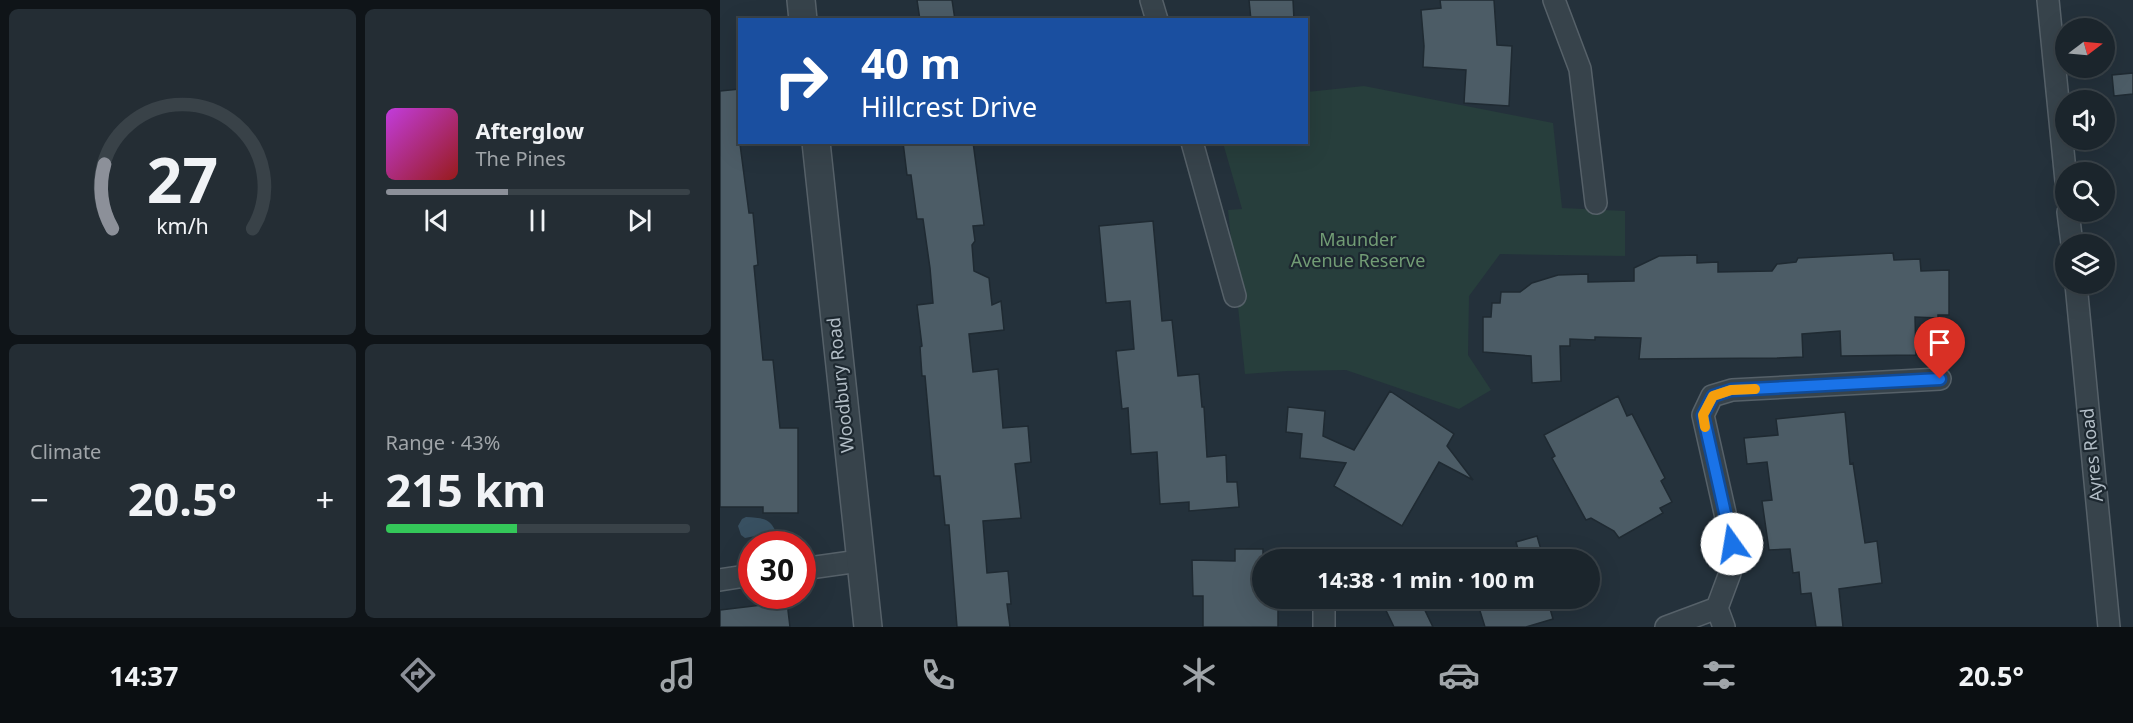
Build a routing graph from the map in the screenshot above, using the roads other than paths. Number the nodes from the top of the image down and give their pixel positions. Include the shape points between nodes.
1 (801, 0) edge
2 (1151, 0) edge
3 (1554, 0) edge
4 (2048, 0) edge
5 (803, 18) edge
6 (1156, 18) edge
7 (816, 144) edge
8 (1193, 144) edge
9 (2064, 162) edge
10 (1596, 203) dead end
11 (2077, 294) edge
12 (1235, 296) dead end
13 (1940, 379) dead end
14 (860, 561) junction
15 (816, 567) edge
16 (738, 577) edge
17 (720, 580) edge
18 (1324, 609) edge
19 (1720, 618) edge
20 (868, 627) edge
21 (1324, 627) edge
22 (1666, 627) edge
23 (2109, 627) edge

1 - 5 street
2 - 6 street
3 - 10 street via 1580,69
4 - 9 street
7 - 14 street, Woodbury Road
8 - 12 street
11 - 23 street, Ayres Road
13 - 19 street via 1731,390 1713,396 1703,415 1732,544
14 - 15 street
14 - 20 street, Woodbury Road
16 - 17 street
18 - 21 street
19 - 22 street

